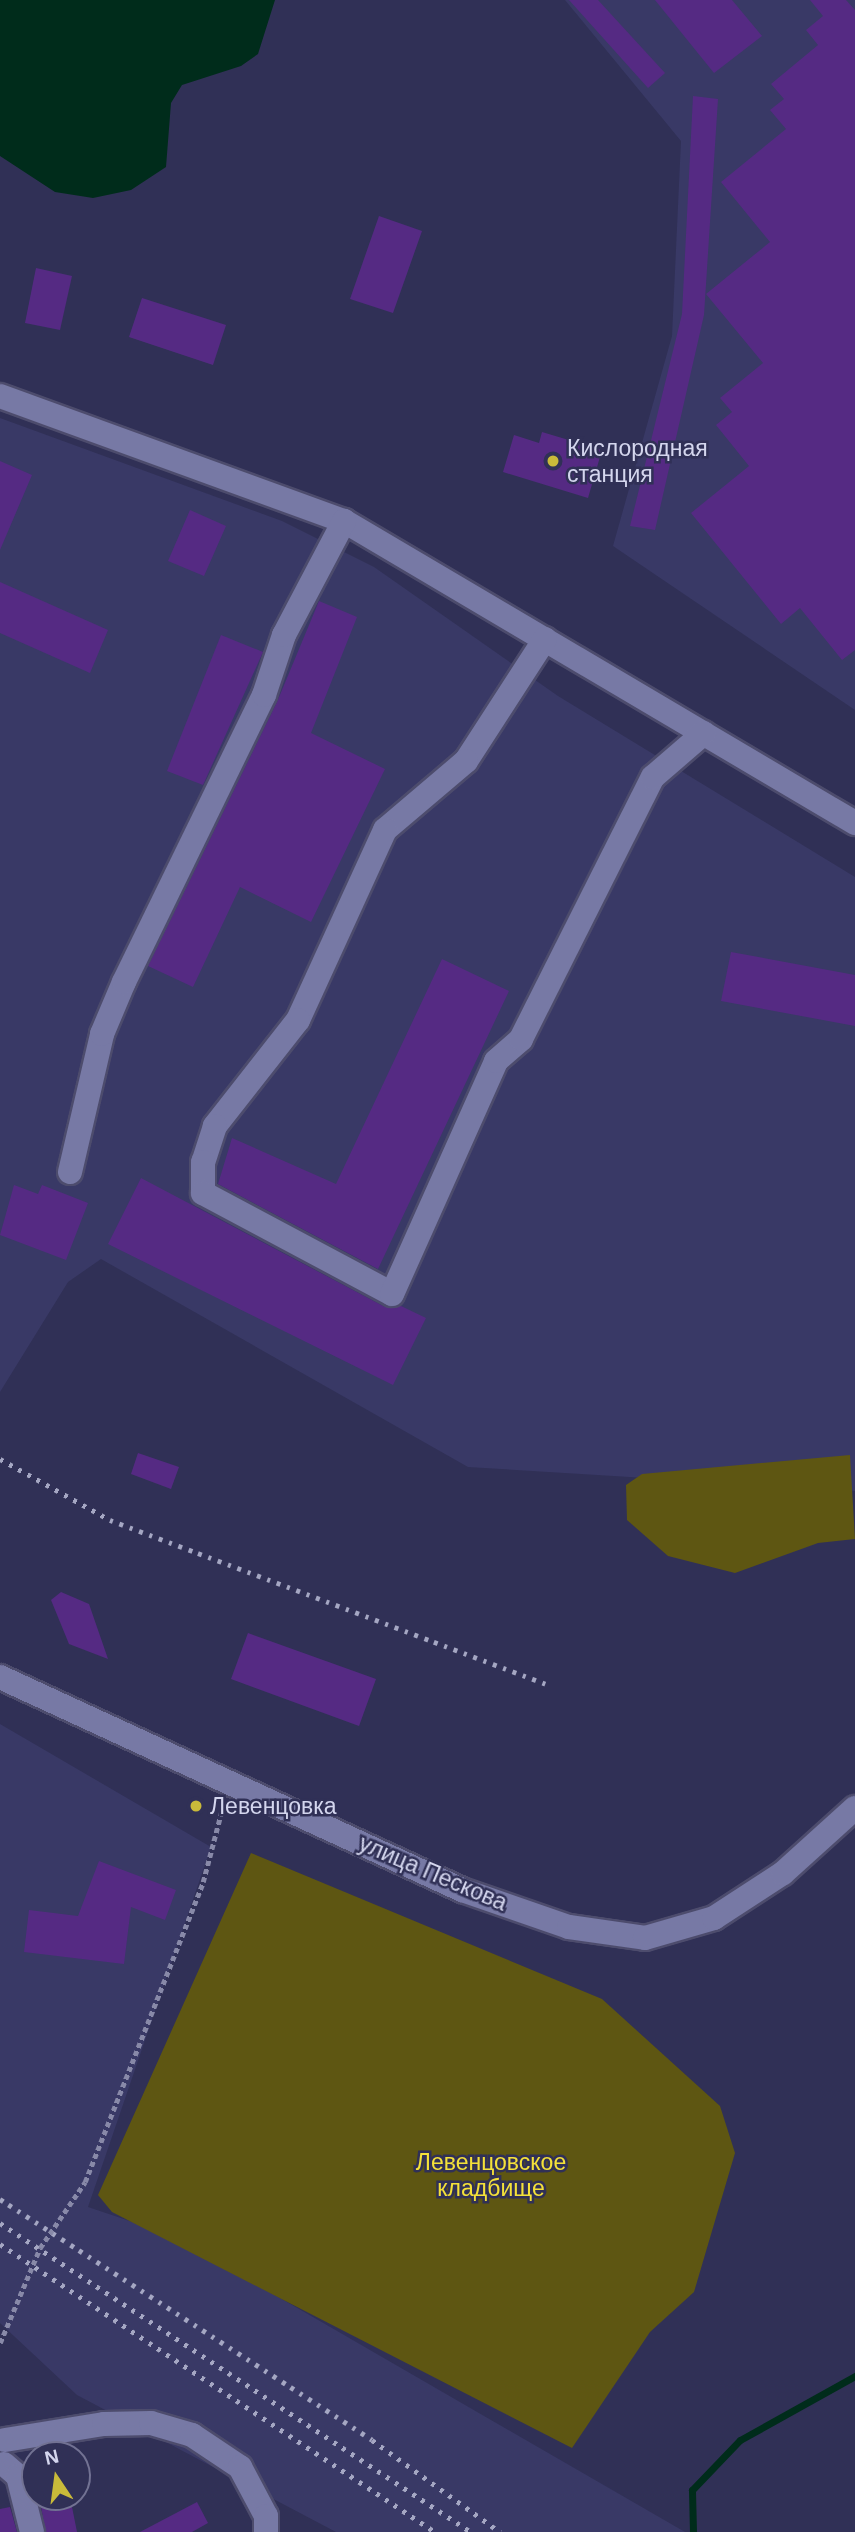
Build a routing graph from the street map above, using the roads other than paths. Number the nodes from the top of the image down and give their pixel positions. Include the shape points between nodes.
1 (0, 396) edge
2 (344, 521) junction
3 (545, 639) junction
4 (704, 733) junction
5 (855, 822) edge
6 (71, 1172) dead end
7 (0, 1677) edge
8 (855, 1808) edge
9 (2, 2451) edge
10 (32, 2532) edge
11 (266, 2532) edge

1 - 2 street
2 - 3 street
2 - 6 street via 284,635 264,695 102,1034
3 - 4 street
3 - 4 street via 466,761 385,830 298,1020 215,1126 203,1162 203,1193 391,1294 496,1061 521,1040 653,777
4 - 5 street
7 - 8 street, улица Пескова via 462,1890 569,1927 645,1938 714,1918 783,1873
9 - 10 street via 18,2476
9 - 11 street via 104,2424 151,2423 192,2435 240,2467 266,2516

